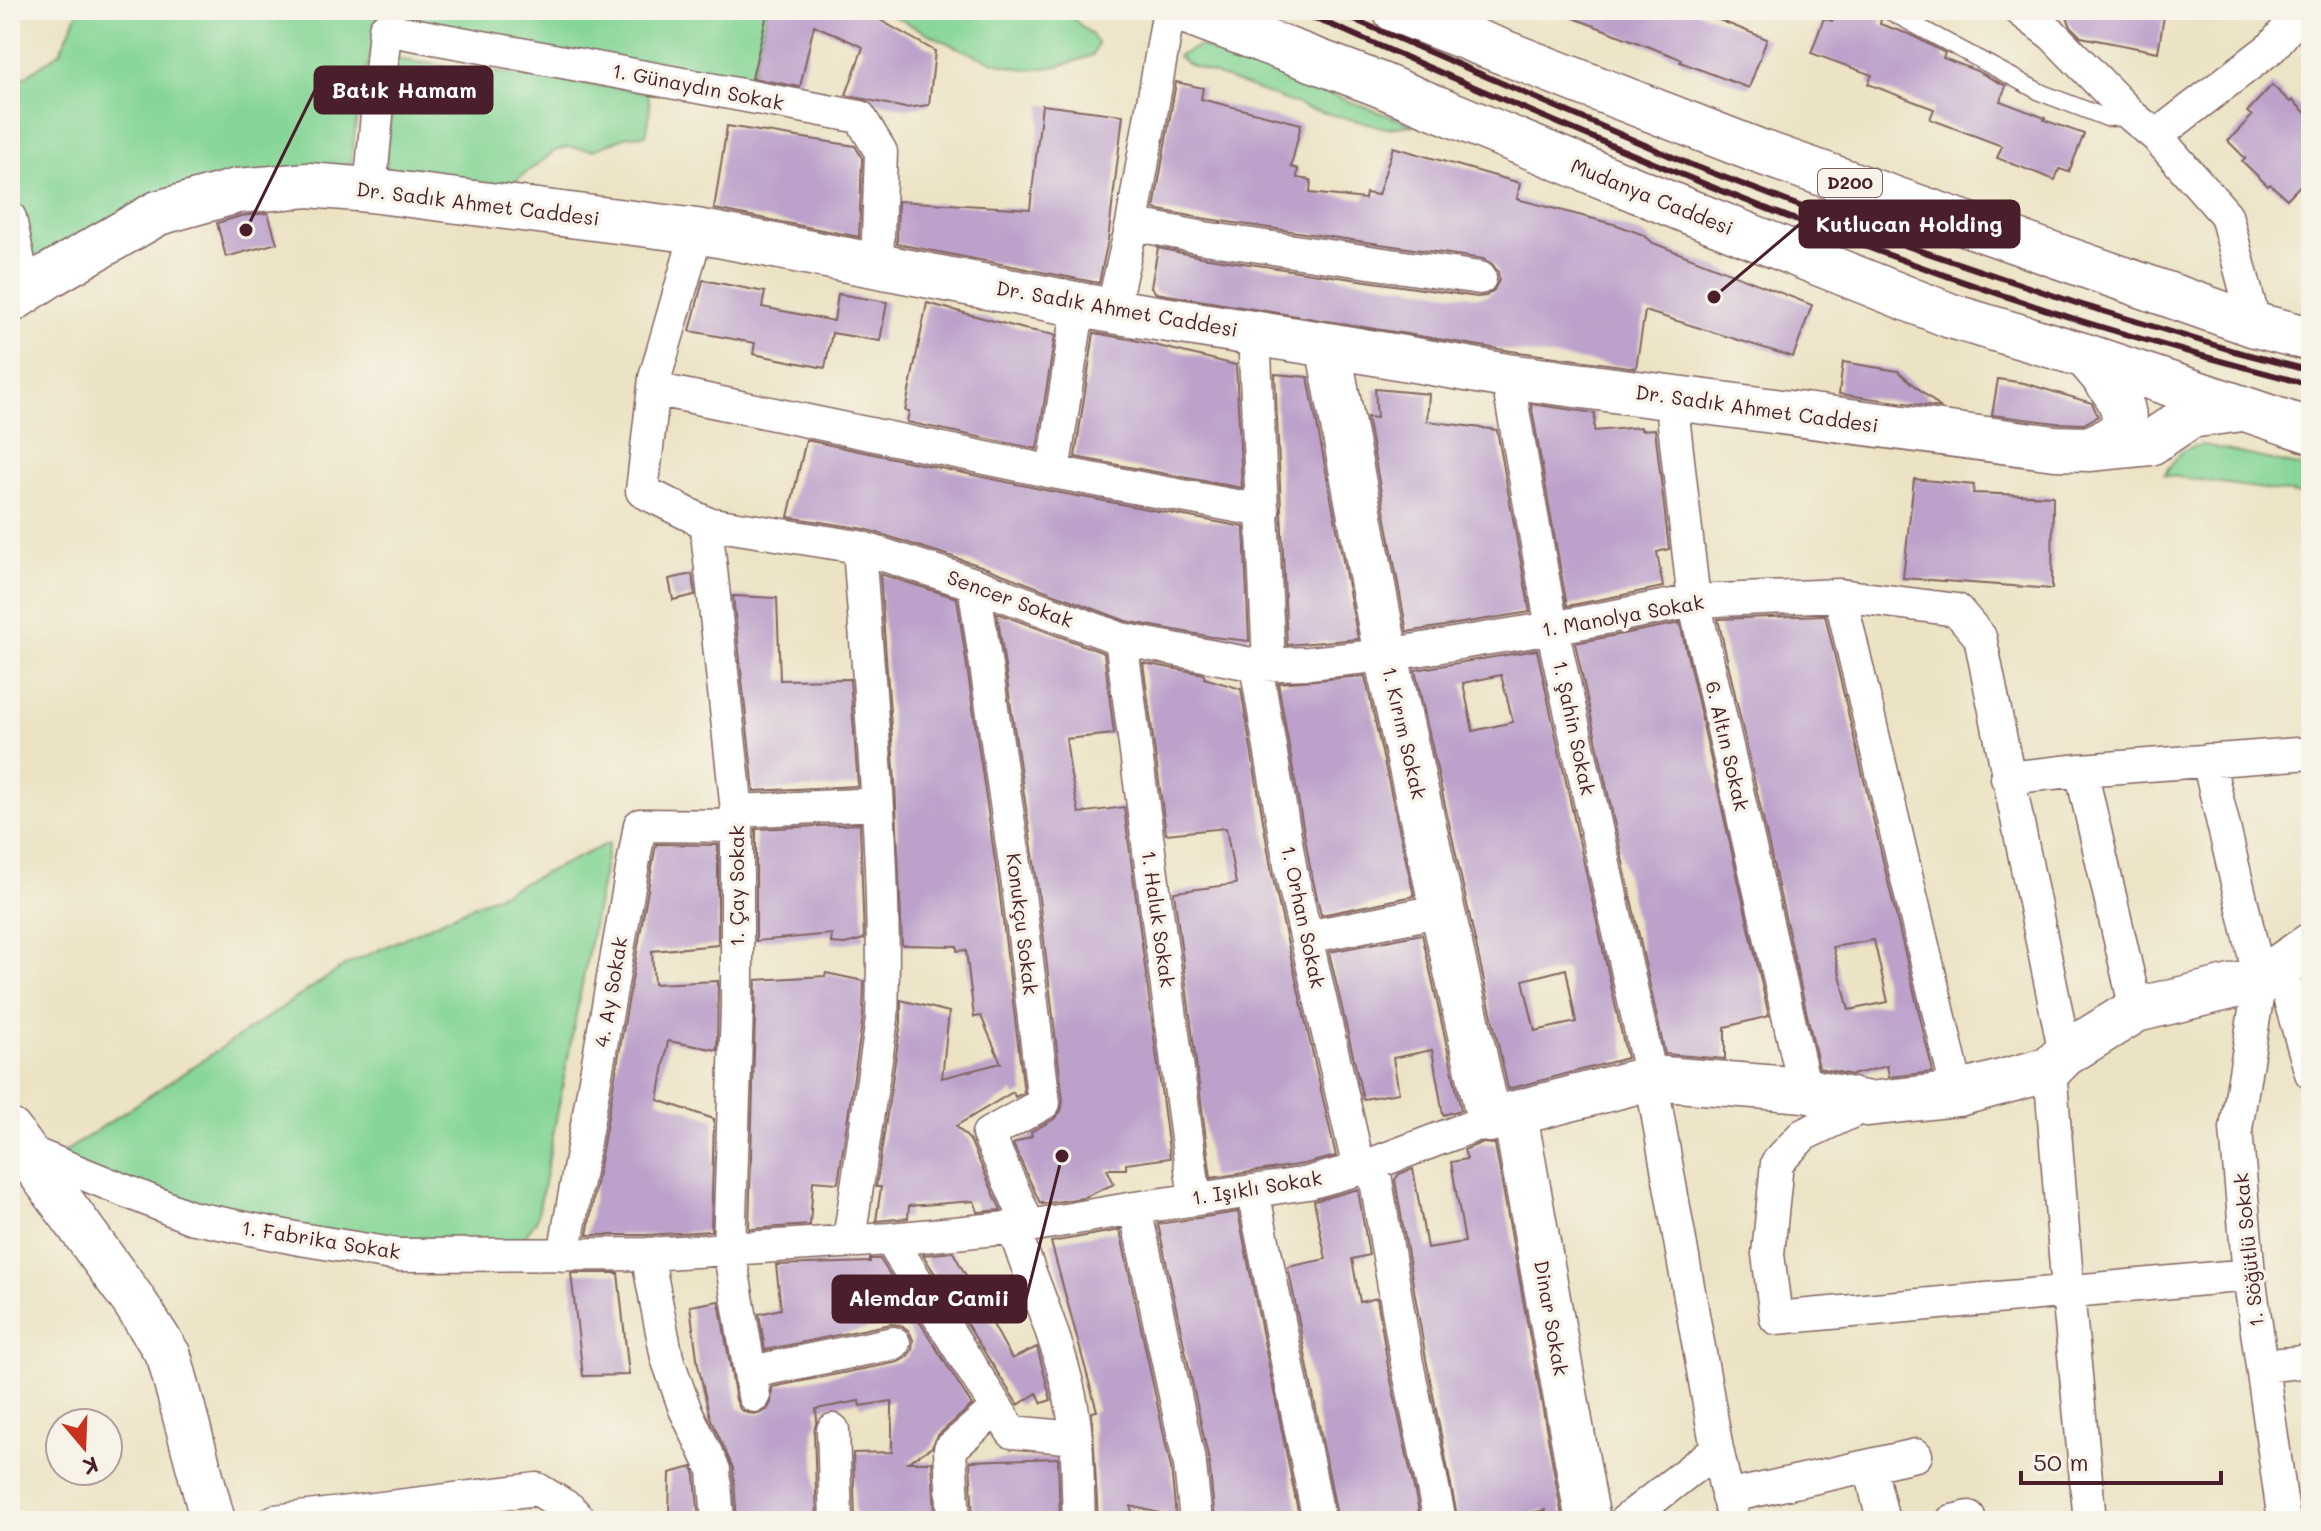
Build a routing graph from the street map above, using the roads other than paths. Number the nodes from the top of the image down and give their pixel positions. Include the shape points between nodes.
1 (1169, 10) edge
2 (1181, 10) edge
3 (1395, 10) edge
4 (1887, 10) edge
5 (2020, 10) edge
6 (2303, 10) edge
7 (2145, 126) junction
8 (370, 190) junction
9 (10, 218) edge
10 (1132, 224) junction
11 (697, 231) junction
12 (877, 265) junction
13 (1480, 278) dead end
14 (17, 296) edge
15 (1095, 307) junction
16 (2255, 325) junction
17 (1254, 333) junction
18 (2311, 339) edge
19 (1328, 345) junction
20 (2086, 356) junction
21 (1507, 376) junction
22 (654, 389) junction
23 (1671, 398) junction
24 (2242, 409) junction
25 (2311, 431) edge
26 (2089, 449) junction
27 (1053, 472) junction
28 (1263, 511) junction
29 (706, 523) junction
30 (859, 547) junction
31 (974, 584) junction
32 (1840, 595) junction
33 (1694, 601) junction
34 (1552, 628) junction
35 (1121, 639) junction
36 (1386, 655) junction
37 (1263, 664) junction
38 (2311, 753) edge
39 (2208, 760) junction
40 (2081, 770) junction
41 (2007, 778) junction
42 (876, 804) junction
43 (737, 818) junction
44 (1443, 910) junction
45 (1307, 937) junction
46 (2284, 963) edge
47 (2136, 1010) junction
48 (2058, 1062) junction
49 (2311, 1073) edge
50 (1651, 1078) junction
51 (1805, 1090) junction
52 (1958, 1094) junction
53 (1868, 1104) junction
54 (1502, 1118) junction
55 (16, 1140) edge
56 (1366, 1166) junction
57 (1253, 1191) junction
58 (1195, 1199) junction
59 (1135, 1208) junction
60 (1021, 1226) junction
61 (890, 1239) junction
62 (849, 1240) junction
63 (729, 1249) junction
64 (647, 1254) junction
65 (564, 1255) junction
66 (2249, 1275) junction
67 (2068, 1292) junction
68 (894, 1343) dead end
69 (2311, 1361) edge
70 (2262, 1366) junction
71 (996, 1409) junction
72 (833, 1430) dead end
73 (1076, 1438) junction
74 (1717, 1449) junction
75 (1916, 1455) dead end
76 (1870, 1466) junction
77 (1730, 1509) edge
78 (213, 1521) edge
79 (275, 1521) edge
80 (581, 1521) edge
81 (718, 1521) edge
82 (836, 1521) edge
83 (954, 1521) edge
84 (1079, 1521) edge
85 (1196, 1521) edge
86 (1319, 1521) edge
87 (1440, 1521) edge
88 (1588, 1521) edge
89 (1625, 1521) edge
90 (1883, 1521) edge
91 (2090, 1521) edge
92 (2284, 1521) edge

1 - 10 street
2 - 20 main road, Mudanya Caddesi via 1376,83 1951,316
3 - 16 main road, D200 via 1758,151
4 - 7 lane via 2042,93
5 - 7 street via 2053,35
6 - 7 street via 2272,47
7 - 16 street via 2226,215
8 - 11 main road, Dr. Sadık Ahmet Caddesi
8 - 12 street, 1. Günaydın Sokak via 385,29 860,117 881,152
8 - 14 main road, Dr. Sadık Ahmet Caddesi via 308,185 237,191 158,213
9 - 14 street
10 - 13 street
10 - 15 street
11 - 12 main road, Dr. Sadık Ahmet Caddesi
11 - 22 street
12 - 15 main road, Dr. Sadık Ahmet Caddesi
15 - 17 main road, Dr. Sadık Ahmet Caddesi
15 - 27 street
16 - 18 main road, D200
17 - 19 main road, Dr. Sadık Ahmet Caddesi
17 - 28 street, 1. Orhan Sokak
19 - 21 main road, Dr. Sadık Ahmet Caddesi
19 - 36 main road, 1. Kırım Sokak
20 - 24 main road, Mudanya Caddesi
20 - 26 main road via 2117,394 2124,414 2122,427
21 - 23 main road, Dr. Sadık Ahmet Caddesi
21 - 34 street, 1. Şahin Sokak
22 - 27 street
22 - 29 street, Sencer Sokak via 642,491
23 - 26 main road, Dr. Sadık Ahmet Caddesi
23 - 33 street, 6. Altın Sokak
24 - 25 main road, Mudanya Caddesi
24 - 26 main road, Dr. Sadık Ahmet Caddesi via 2190,416 2150,443
27 - 28 street
28 - 37 street, 1. Orhan Sokak
29 - 30 street, Sencer Sokak
29 - 43 street, 1. Çay Sokak
30 - 31 street, Sencer Sokak
30 - 42 street
31 - 35 street, Sencer Sokak
31 - 60 street, Konukçu Sokak via 1044,1103 988,1134
32 - 33 street, 1. Manolya Sokak
32 - 41 street, 1. Manolya Sokak via 1957,610 1980,637
32 - 52 street
33 - 34 street, 1. Manolya Sokak
33 - 51 street, 6. Altın Sokak
34 - 36 street, 1. Manolya Sokak
34 - 50 street, 1. Şahin Sokak
35 - 37 street, Sencer Sokak
35 - 58 street, 1. Haluk Sokak
36 - 37 street, Sencer Sokak
36 - 44 main road, 1. Kırım Sokak
37 - 45 street, 1. Orhan Sokak via 1291,871
38 - 39 street
39 - 40 street
39 - 46 street
40 - 41 street
40 - 47 street
41 - 48 street
42 - 43 street
42 - 62 street via 882,1019
43 - 63 street, 1. Çay Sokak
43 - 65 street, 4. Ay Sokak via 640,825
44 - 45 street
44 - 54 main road, 1. Kırım Sokak
45 - 56 street, 1. Orhan Sokak
46 - 47 main road, 1. Işıklı Sokak
46 - 49 street
46 - 66 street, 1. Söğütlü Sokak via 2236,1129
47 - 48 main road, 1. Işıklı Sokak
48 - 52 main road, 1. Işıklı Sokak
48 - 67 street
50 - 51 main road, 1. Işıklı Sokak
50 - 54 main road, 1. Işıklı Sokak
50 - 74 street, 1. Şahin Sokak
51 - 53 main road, 1. Işıklı Sokak
52 - 53 main road, 1. Işıklı Sokak
53 - 67 street, 1. Işıklı Sokak via 1803,1135 1777,1163 1768,1254 1776,1318
54 - 56 street, 1. Işıklı Sokak
54 - 88 main road, Dinar Sokak
55 - 65 street, 1. Fabrika Sokak via 190,1217 398,1255
55 - 78 main road via 169,1356
56 - 57 street, 1. Işıklı Sokak via 1308,1183
56 - 87 street, 1. Orhan Sokak
57 - 58 street, 1. Işıklı Sokak
57 - 86 street
58 - 59 street, 1. Işıklı Sokak
59 - 60 street, 1. Işıklı Sokak
59 - 85 street via 1190,1465
60 - 61 street, 1. Işıklı Sokak
60 - 73 street via 1070,1397
61 - 62 street, 1. Işıklı Sokak
61 - 71 street
62 - 63 street, 1. Işıklı Sokak
63 - 64 street, 1. Fabrika Sokak
63 - 68 street, 1. Çay Sokak via 753,1384
64 - 65 street, 1. Fabrika Sokak
64 - 81 street via 667,1358 714,1470
66 - 67 street
66 - 70 street, 1. Söğütlü Sokak
67 - 91 street
69 - 70 street
70 - 92 street, 1. Söğütlü Sokak
71 - 73 street via 1012,1432
71 - 83 street via 950,1449
72 - 82 street
73 - 84 street
74 - 77 street, 1. Şahin Sokak
74 - 89 street
75 - 76 street
76 - 77 street
76 - 90 street
79 - 80 street via 537,1489

